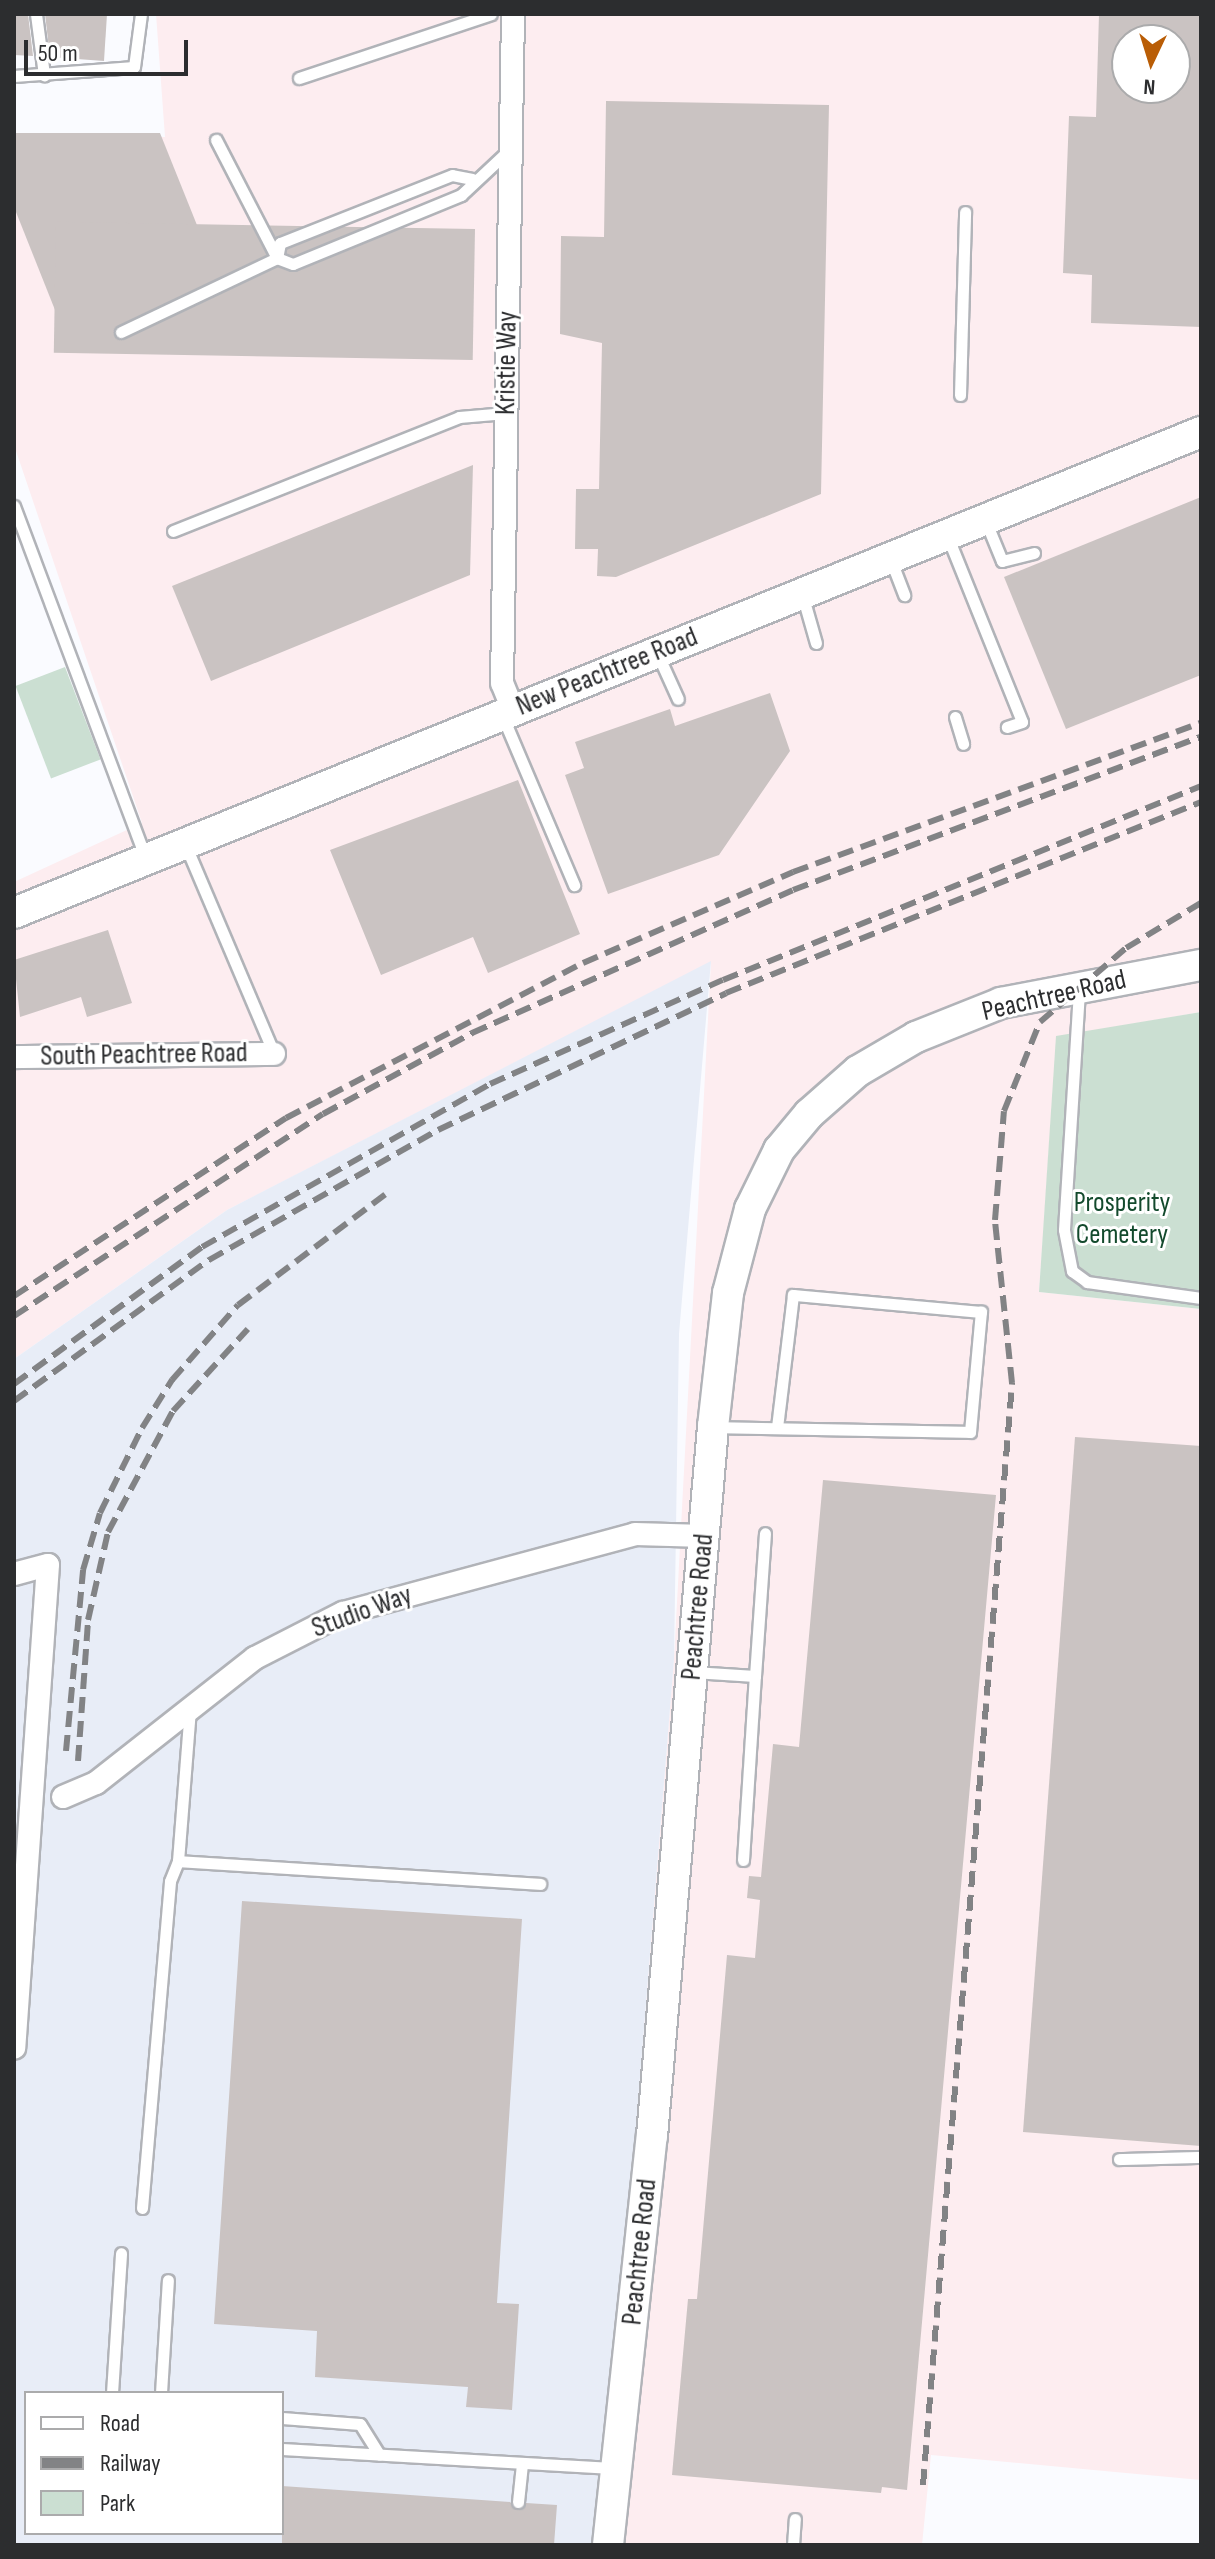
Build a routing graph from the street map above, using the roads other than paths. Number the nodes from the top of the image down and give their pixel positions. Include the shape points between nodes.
1 (36, 14) edge
2 (141, 14) edge
3 (491, 14) edge
4 (513, 14) edge
5 (44, 75) junction
6 (14, 76) edge
7 (299, 78) dead end
8 (216, 140) dead end
9 (511, 148) junction
10 (472, 179) junction
11 (965, 212) dead end
12 (277, 258) junction
13 (121, 332) dead end
14 (960, 395) dead end
15 (506, 413) junction
16 (1201, 432) edge
17 (14, 506) edge
18 (985, 519) junction
19 (173, 531) dead end
20 (947, 535) junction
21 (1034, 553) dead end
22 (890, 558) junction
23 (802, 593) junction
24 (904, 595) dead end
25 (816, 643) dead end
26 (656, 652) junction
27 (678, 699) dead end
28 (508, 713) junction
29 (955, 717) dead end
30 (1007, 727) dead end
31 (963, 744) dead end
32 (185, 844) junction
33 (146, 859) junction
34 (574, 885) dead end
35 (14, 913) edge
36 (1201, 965) edge
37 (1079, 986) junction
38 (274, 1054) joint
39 (14, 1057) edge
40 (1201, 1298) edge
41 (713, 1427) junction
42 (777, 1427) junction
43 (765, 1533) dead end
44 (705, 1536) junction
45 (14, 1574) edge
46 (692, 1672) junction
47 (755, 1676) junction
48 (190, 1708) junction
49 (63, 1797) dead end
50 (743, 1860) dead end
51 (178, 1861) junction
52 (540, 1884) dead end
53 (14, 2048) edge
54 (1201, 2157) edge
55 (1119, 2159) dead end
56 (142, 2208) dead end
57 (121, 2253) dead end
58 (168, 2280) dead end
59 (112, 2391) edge
60 (161, 2391) edge
61 (284, 2418) edge
62 (284, 2449) edge
63 (379, 2454) junction
64 (522, 2463) junction
65 (616, 2468) junction
66 (518, 2502) dead end
67 (795, 2519) dead end
68 (608, 2545) edge
69 (793, 2545) edge

1 - 5 lane
2 - 5 lane via 134,67
3 - 7 lane
4 - 9 street, Kristie Way
5 - 6 lane
8 - 12 lane
9 - 10 lane
9 - 15 street, Kristie Way
10 - 12 lane via 461,195 293,264
10 - 12 lane via 452,175 280,243
11 - 14 lane
12 - 13 lane
15 - 19 lane via 459,417
15 - 28 street, Kristie Way via 502,683
16 - 18 street, New Peachtree Road
17 - 33 lane
18 - 20 street, New Peachtree Road
18 - 21 lane via 1002,561
20 - 22 street, New Peachtree Road
20 - 30 lane via 1022,722
22 - 23 street, New Peachtree Road
22 - 24 lane
23 - 25 lane
23 - 26 street, New Peachtree Road
26 - 27 lane
26 - 28 street, New Peachtree Road
28 - 32 street, New Peachtree Road
28 - 34 lane
29 - 31 lane
32 - 33 street, New Peachtree Road
32 - 38 lane
33 - 35 street, New Peachtree Road
36 - 37 street, Peachtree Road
37 - 40 lane via 1064,1230 1072,1271 1087,1282
37 - 41 street, Peachtree Road via 1001,1003 916,1037 858,1071 779,1150 750,1209 728,1293
38 - 39 street, South Peachtree Road
41 - 42 lane
41 - 44 street, Peachtree Road
42 - 42 lane via 970,1432 981,1312 793,1295
43 - 47 lane
44 - 46 street, Peachtree Road
44 - 48 street, Studio Way via 635,1534 343,1613 255,1658
45 - 53 street via 48,1565
46 - 47 lane
46 - 65 street, Peachtree Road
47 - 50 lane
48 - 49 street, Studio Way via 96,1783
48 - 51 lane
51 - 52 lane
51 - 56 lane via 170,1881
54 - 55 lane
57 - 59 lane
58 - 60 lane
61 - 63 lane via 360,2424
62 - 63 lane
63 - 64 lane
64 - 65 lane
64 - 66 lane
65 - 68 street, Peachtree Road
67 - 69 lane

